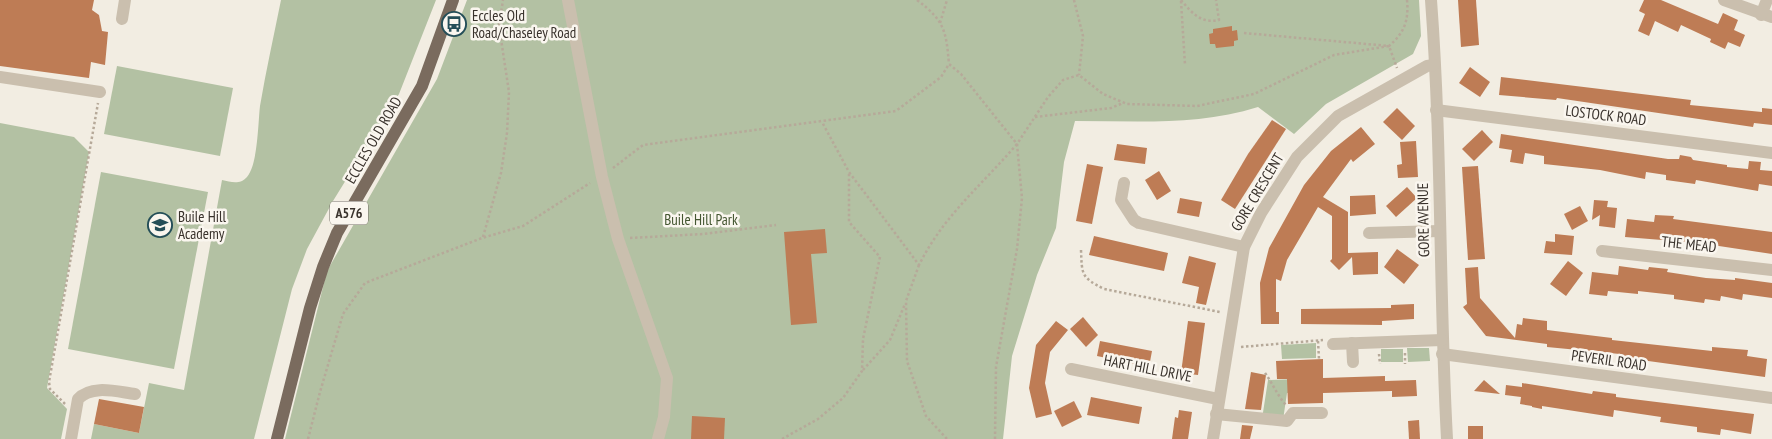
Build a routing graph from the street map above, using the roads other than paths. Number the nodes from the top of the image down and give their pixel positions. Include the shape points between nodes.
1 (125, 0) edge
2 (453, 0) edge
3 (568, 0) edge
4 (1431, 0) edge
5 (1724, 0) edge
6 (1767, 0) edge
7 (1767, 16) edge
8 (122, 19) dead end
9 (1434, 65) junction
10 (0, 77) edge
11 (100, 92) road end
12 (1436, 110) junction
13 (1772, 153) edge
14 (1124, 183) dead end
15 (1439, 231) junction
16 (1369, 233) dead end
17 (1244, 247) junction
18 (1602, 251) dead end
19 (1772, 270) edge
20 (1442, 340) junction
21 (1352, 343) junction
22 (1333, 344) road end
23 (1442, 354) junction
24 (1353, 362) dead end
25 (1071, 369) dead end
26 (135, 394) dead end
27 (1772, 398) edge
28 (1218, 399) junction
29 (1322, 413) dead end
30 (1216, 414) junction
31 (71, 439) edge
32 (277, 439) edge
33 (658, 439) edge
34 (1213, 439) edge
35 (1447, 439) edge

1 - 8 street
2 - 32 main road, ECCLES OLD ROAD / A576 via 422,86 338,233 323,267
3 - 33 street via 602,177 618,239 668,378
4 - 9 street, GORE AVENUE
5 - 7 street
6 - 7 street
9 - 12 street, GORE AVENUE
9 - 17 street, GORE CRESCENT via 1418,70 1338,116 1317,135 1284,175
10 - 11 street
12 - 13 street, LOSTOCK ROAD
12 - 15 street, GORE AVENUE
14 - 17 street via 1121,200 1139,223
15 - 16 street
15 - 20 street, GORE AVENUE
17 - 28 street, GORE CRESCENT
18 - 19 street, THE MEAD
20 - 21 street
20 - 23 street, GORE AVENUE
21 - 22 street
21 - 24 street
23 - 27 street, PEVERIL ROAD
23 - 35 street, GORE AVENUE
25 - 28 street, HART HILL DRIVE
26 - 31 street via 105,390 82,395 78,399
28 - 30 street, GORE CRESCENT
29 - 30 street via 1294,413 1286,421
30 - 34 street, GORE CRESCENT

